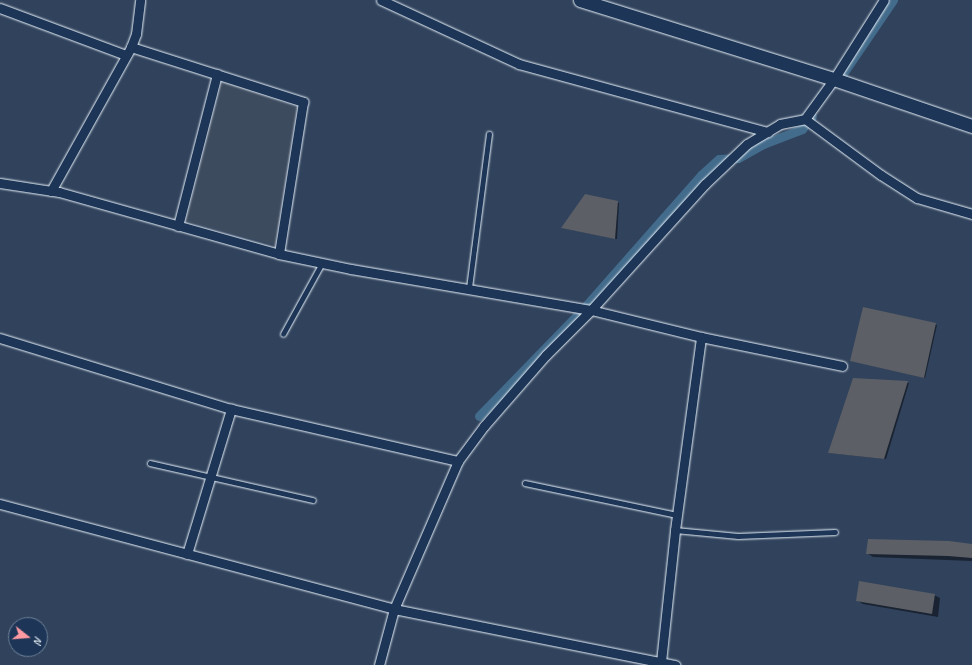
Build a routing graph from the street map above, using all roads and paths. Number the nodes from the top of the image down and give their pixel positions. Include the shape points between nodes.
1 (140, 0) edge
2 (382, 0) edge
3 (580, 0) edge
4 (884, 0) edge
5 (0, 8) edge
6 (131, 47) junction
7 (126, 56) junction
8 (217, 74) junction
9 (834, 79) junction
10 (805, 119) junction
11 (972, 126) edge
12 (768, 132) junction
13 (489, 134) dead end
14 (0, 183) edge
15 (51, 191) junction
16 (972, 214) edge
17 (178, 226) junction
18 (279, 254) junction
19 (322, 263) junction
20 (469, 288) junction
21 (591, 310) junction
22 (283, 334) dead end
23 (701, 337) junction
24 (0, 338) edge
25 (842, 366) dead end
26 (232, 408) junction
27 (458, 461) junction
28 (150, 463) dead end
29 (211, 476) junction
30 (525, 482) dead end
31 (313, 500) dead end
32 (0, 504) edge
33 (677, 515) junction
34 (675, 530) junction
35 (835, 532) dead end
36 (187, 554) junction
37 (394, 609) junction
38 (660, 662) junction
39 (379, 665) edge
40 (675, 665) edge

1 - 6 street via 136,34
2 - 12 street via 519,64
3 - 9 street
4 - 9 street
5 - 7 street
6 - 7 street
6 - 8 street
7 - 15 street
8 - 17 street
8 - 18 street via 303,102
9 - 10 street
9 - 11 street
10 - 12 street via 780,124
10 - 16 street via 917,198
12 - 21 street via 747,144 706,184
13 - 20 lane
14 - 15 street
15 - 17 street
17 - 18 street
18 - 19 street
19 - 20 street
19 - 22 lane
20 - 21 street
21 - 23 street
21 - 27 street via 546,355 484,426
23 - 25 street
23 - 33 street
24 - 26 street
26 - 27 street
26 - 29 street
27 - 37 street
28 - 29 lane
29 - 31 lane
29 - 36 street
30 - 33 lane
32 - 36 street
33 - 34 street
34 - 35 lane via 738,536
34 - 38 street
36 - 37 street
37 - 38 street
37 - 39 street
38 - 40 street

